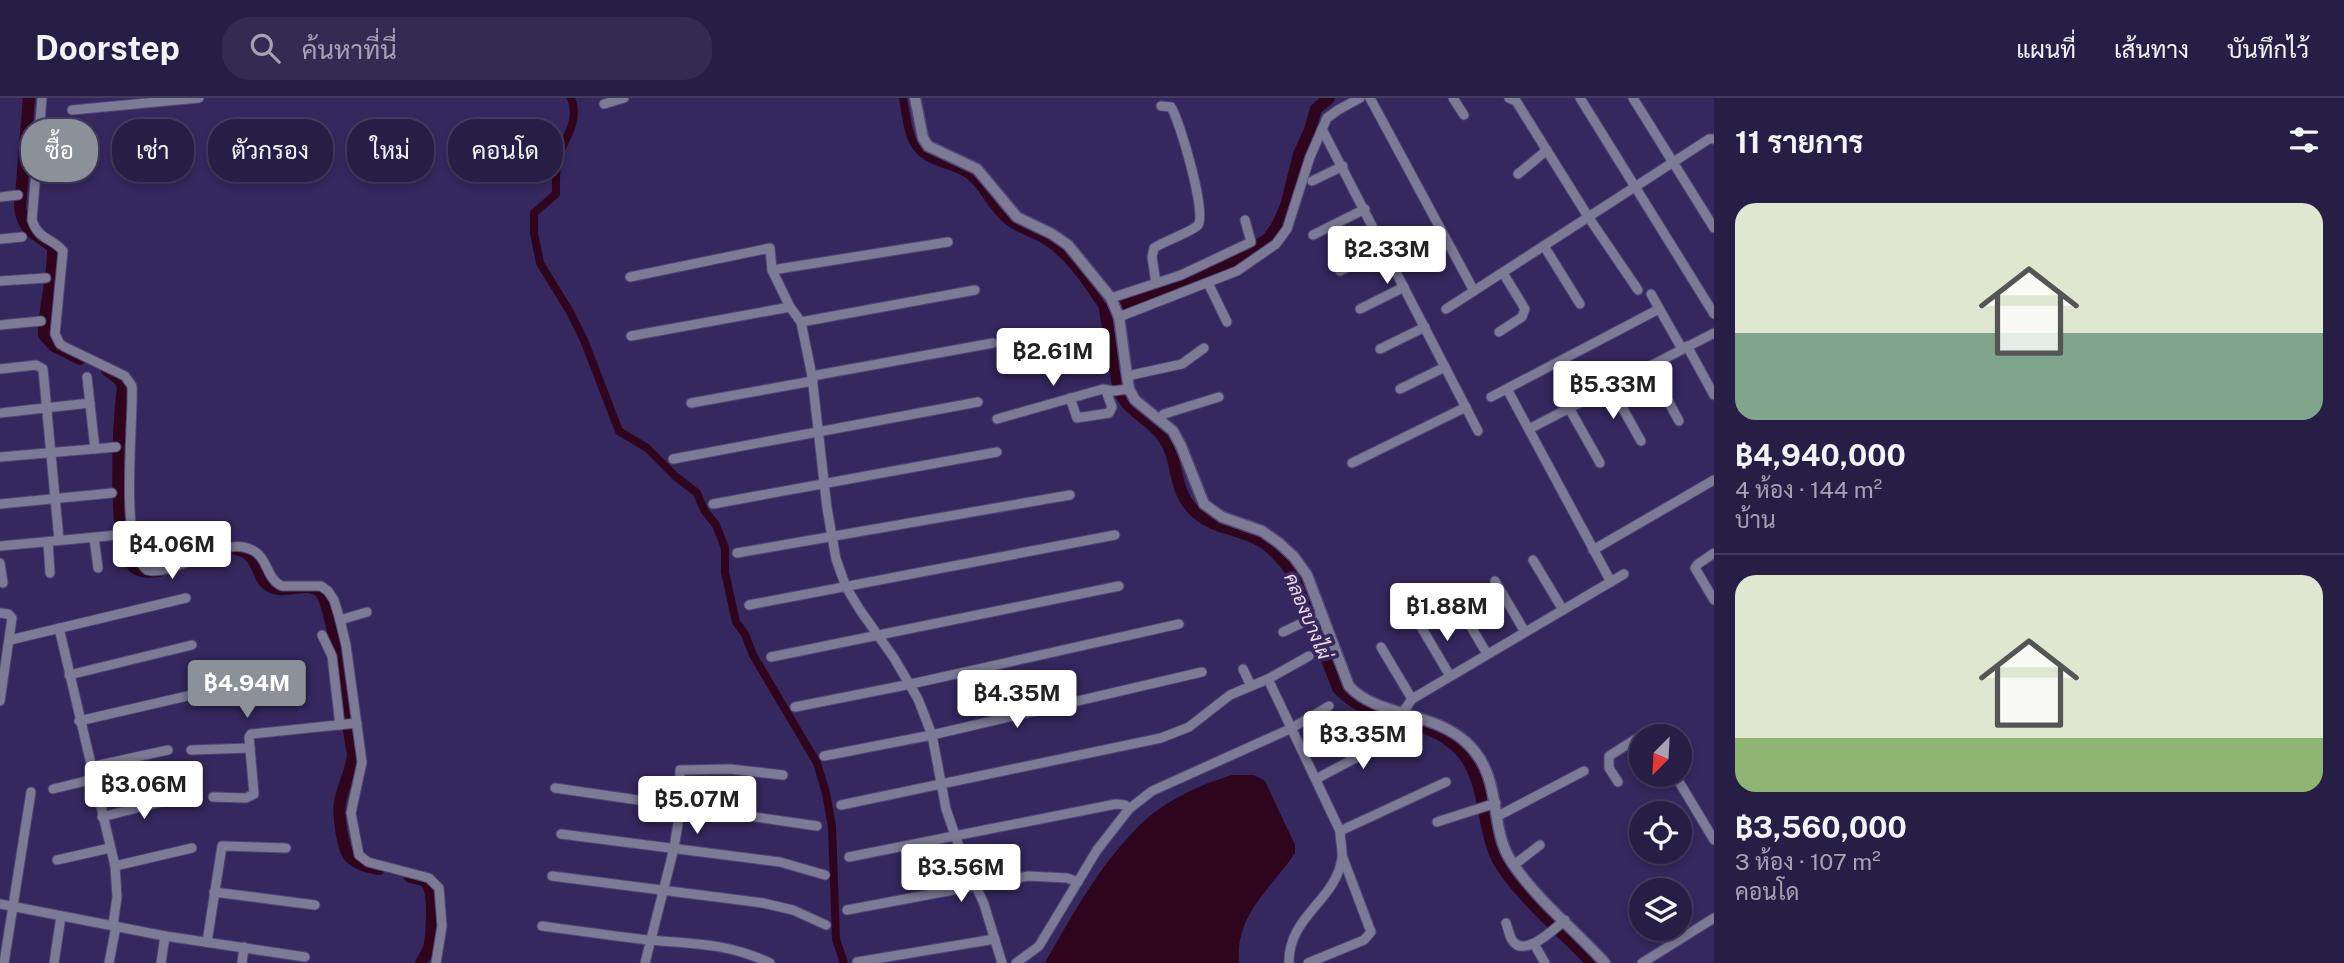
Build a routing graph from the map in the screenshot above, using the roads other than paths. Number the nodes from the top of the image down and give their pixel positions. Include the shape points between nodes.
1 (41, 98) edge
2 (199, 98) edge
3 (915, 98) edge
4 (1360, 98) edge
5 (1370, 98) edge
6 (1453, 98) edge
7 (1509, 98) edge
8 (1580, 98) edge
9 (1633, 98) edge
10 (184, 99) edge
11 (627, 101) edge
12 (604, 104) dead end
13 (1161, 106) dead end
14 (72, 110) dead end
15 (1464, 115) dead end
16 (1322, 129) junction
17 (1714, 139) edge
18 (1547, 150) junction
19 (1674, 164) junction
20 (1343, 166) junction
21 (1518, 174) dead end
22 (1311, 181) dead end
23 (1635, 188) junction
24 (18, 195) dead end
25 (0, 197) edge
26 (1365, 209) junction
27 (1589, 218) junction
28 (1245, 220) dead end
29 (1714, 228) edge
30 (1313, 235) dead end
31 (22, 237) dead end
32 (0, 239) edge
33 (948, 242) dead end
34 (1544, 246) junction
35 (1385, 248) junction
36 (772, 270) junction
37 (1340, 271) dead end
38 (1503, 273) junction
39 (631, 277) dead end
40 (46, 278) dead end
41 (0, 281) edge
42 (1208, 283) junction
43 (1156, 284) junction
44 (1404, 287) junction
45 (975, 290) dead end
46 (1638, 290) dead end
47 (1474, 292) junction
48 (1651, 294) dead end
49 (1710, 299) edge
50 (1580, 304) dead end
51 (790, 307) junction
52 (1115, 307) junction
53 (1360, 309) dead end
54 (1446, 309) dead end
55 (1659, 309) junction
56 (1714, 314) edge
57 (41, 321) dead end
58 (801, 322) junction
59 (1227, 322) dead end
60 (0, 325) edge
61 (1425, 327) junction
62 (1499, 332) dead end
63 (1714, 332) edge
64 (631, 336) dead end
65 (993, 343) dead end
66 (1684, 347) junction
67 (1204, 348) dead end
68 (1380, 349) dead end
69 (1648, 366) junction
70 (1445, 367) junction
71 (0, 369) edge
72 (1127, 376) junction
73 (87, 377) dead end
74 (813, 379) junction
75 (1610, 386) junction
76 (1400, 389) dead end
77 (1507, 389) junction
78 (1117, 390) junction
79 (1714, 395) edge
80 (1219, 397) dead end
81 (1491, 397) dead end
82 (1070, 398) junction
83 (691, 402) dead end
84 (978, 402) dead end
85 (90, 404) junction
86 (1465, 407) junction
87 (47, 408) junction
88 (1569, 408) junction
89 (0, 413) edge
90 (997, 419) dead end
91 (1159, 419) junction
92 (1679, 421) dead end
93 (1529, 429) junction
94 (1478, 430) dead end
95 (818, 432) junction
96 (1641, 441) dead end
97 (116, 447) dead end
98 (95, 449) junction
99 (997, 452) dead end
100 (51, 454) junction
101 (0, 457) edge
102 (673, 460) dead end
103 (1352, 463) dead end
104 (1600, 463) dead end
105 (1714, 481) edge
106 (824, 484) junction
107 (112, 493) dead end
108 (1070, 495) dead end
109 (55, 499) junction
110 (0, 504) edge
111 (713, 504) dead end
112 (118, 535) dead end
113 (1115, 535) dead end
114 (832, 536) junction
115 (94, 538) junction
116 (59, 540) junction
117 (48, 542) junction
118 (0, 546) edge
119 (1593, 550) junction
120 (737, 553) dead end
121 (1714, 554) edge
122 (1532, 559) dead end
123 (0, 563) edge
124 (98, 568) dead end
125 (50, 573) dead end
126 (1624, 575) dead end
127 (1495, 581) dead end
128 (1611, 582) junction
129 (3, 583) dead end
130 (1119, 586) dead end
131 (846, 587) junction
132 (186, 598) dead end
133 (1714, 600) edge
134 (1457, 603) dead end
135 (749, 605) dead end
136 (1563, 610) junction
137 (367, 612) dead end
138 (0, 613) edge
139 (1319, 614) junction
140 (340, 620) junction
141 (1179, 624) dead end
142 (1420, 625) dead end
143 (59, 628) junction
144 (1283, 632) dead end
145 (1525, 632) junction
146 (323, 635) dead end
147 (878, 635) junction
148 (10, 639) junction
149 (192, 645) dead end
150 (1381, 647) dead end
151 (1487, 654) junction
152 (1309, 656) dead end
153 (771, 657) dead end
154 (1243, 669) dead end
155 (1202, 672) dead end
156 (69, 675) junction
157 (1450, 676) junction
158 (1268, 679) junction
159 (911, 684) junction
160 (1251, 687) junction
161 (209, 691) dead end
162 (1412, 698) junction
163 (0, 701) edge
164 (1329, 706) dead end
165 (795, 707) dead end
166 (1403, 712) junction
167 (79, 721) junction
168 (354, 723) junction
169 (340, 725) junction
170 (1292, 728) junction
171 (932, 735) junction
172 (1395, 737) dead end
173 (1629, 743) edge
174 (250, 748) junction
175 (168, 750) dead end
176 (191, 750) dead end
177 (824, 756) dead end
178 (90, 767) junction
179 (1584, 771) dead end
180 (783, 775) dead end
181 (94, 779) junction
182 (1316, 779) junction
183 (1446, 782) dead end
184 (1618, 782) dead end
185 (942, 785) junction
186 (555, 788) dead end
187 (1683, 788) edge
188 (52, 789) dead end
189 (31, 792) dead end
190 (180, 797) dead end
191 (213, 797) dead end
192 (1490, 804) junction
193 (679, 805) junction
194 (841, 805) dead end
195 (1129, 809) junction
196 (1498, 816) junction
197 (102, 817) junction
198 (1437, 822) dead end
199 (817, 826) dead end
200 (1340, 831) junction
201 (561, 834) dead end
202 (956, 836) junction
203 (1714, 840) edge
204 (1540, 845) dead end
205 (110, 848) junction
206 (192, 848) dead end
207 (286, 848) dead end
208 (674, 848) junction
209 (849, 857) dead end
210 (1343, 858) junction
211 (57, 860) dead end
212 (1514, 865) junction
213 (115, 866) junction
214 (825, 875) dead end
215 (552, 876) dead end
216 (1078, 882) junction
217 (976, 886) junction
218 (662, 890) junction
219 (214, 892) junction
220 (0, 904) edge
221 (315, 905) dead end
222 (14, 906) junction
223 (847, 910) dead end
224 (61, 916) junction
225 (1714, 918) edge
226 (1563, 922) junction
227 (1506, 923) dead end
228 (115, 925) junction
229 (826, 925) dead end
230 (542, 926) dead end
231 (165, 936) junction
232 (995, 939) junction
233 (650, 940) junction
234 (207, 942) junction
235 (1534, 944) junction
236 (244, 947) junction
237 (305, 957) dead end
238 (857, 962) edge
239 (4, 963) edge
240 (54, 963) edge
241 (109, 963) edge
242 (161, 963) edge
243 (242, 963) edge
244 (436, 963) edge
245 (645, 963) edge
246 (770, 963) edge
247 (1002, 963) edge
248 (1016, 963) edge
249 (1289, 963) edge
250 (1308, 963) edge
251 (1545, 963) edge
252 (1605, 963) edge
253 (1642, 963) edge

1 - 140 street via 32,220 36,232 63,251 55,334 60,344 125,376 132,386 130,492 140,562 148,570 159,570 216,551 251,549 277,584 321,586 328,591
2 - 10 street
3 - 52 street via 928,146 977,169 1017,217 1068,245
4 - 16 street via 1327,118
5 - 47 street
6 - 15 street
7 - 18 street via 1516,101
8 - 23 street
9 - 19 street
10 - 14 street
11 - 12 street
13 - 43 street via 1171,107 1178,119 1201,218 1197,226 1154,248
16 - 20 street
16 - 42 street via 1287,229 1276,244 1237,271
17 - 19 street
18 - 21 street
18 - 27 street
19 - 23 street
19 - 29 street
20 - 22 street
20 - 26 street
23 - 27 street
23 - 49 street
24 - 25 street
26 - 30 street
26 - 35 street
27 - 34 street
27 - 46 street
28 - 43 street via 1251,242
31 - 32 street
33 - 36 street
34 - 38 street
34 - 50 street
35 - 37 street
35 - 44 street
36 - 39 street via 770,248
36 - 51 street
38 - 47 street
38 - 62 street via 1525,309 1522,317
40 - 41 street
42 - 52 street
42 - 59 street
43 - 52 street
44 - 53 street
44 - 61 street
45 - 58 street
47 - 54 street
48 - 55 street
49 - 56 street
51 - 58 street
51 - 64 street
52 - 72 street
55 - 66 street
55 - 77 street
57 - 60 street
58 - 74 street
61 - 68 street
61 - 70 street
63 - 66 street
65 - 74 street
66 - 69 street
66 - 79 street
67 - 72 street via 1182,364
69 - 75 street
69 - 92 street
70 - 76 street
70 - 86 street
71 - 87 street via 41,367
72 - 78 street
73 - 85 street
74 - 83 street
74 - 95 street
75 - 88 street
75 - 96 street
77 - 81 street
77 - 93 street
78 - 82 street
78 - 82 street via 1109,412 1089,418 1077,418
78 - 91 street
80 - 91 street
82 - 90 street
84 - 95 street
85 - 87 street
85 - 98 street
86 - 94 street
86 - 103 street
87 - 89 street
87 - 100 street
88 - 93 street
88 - 104 street
91 - 139 street via 1181,446 1204,504 1279,542 1307,575
93 - 119 street
95 - 102 street
95 - 106 street
97 - 98 street
98 - 100 street
99 - 106 street
100 - 101 street
100 - 109 street
105 - 119 street
106 - 111 street
106 - 114 street
107 - 109 street
108 - 114 street
109 - 110 street
109 - 116 street
112 - 115 street
113 - 131 street
114 - 120 street
114 - 131 street
115 - 116 street
115 - 124 street
116 - 117 street
117 - 118 street
117 - 125 street
119 - 128 street
121 - 133 street via 1695,568
122 - 136 street
123 - 129 street
126 - 128 street
127 - 145 street
128 - 136 street
130 - 147 street
131 - 135 street
131 - 147 street
132 - 143 street
134 - 151 street
136 - 145 street
137 - 140 street
138 - 148 street via 12,618
139 - 144 street
139 - 166 street via 1349,686 1370,703
140 - 168 street
141 - 159 street
142 - 157 street
143 - 148 street
143 - 156 street
145 - 151 street
146 - 169 street via 332,656
147 - 153 street
147 - 159 street
148 - 163 street
149 - 156 street
150 - 162 street
151 - 157 street
152 - 158 street
154 - 160 street
155 - 171 street
156 - 167 street
157 - 162 street
158 - 160 street
158 - 170 street
159 - 165 street
159 - 171 street
160 - 185 street via 1230,695 1189,727 1161,738
161 - 167 street
162 - 166 street
164 - 170 street
166 - 192 street via 1447,729 1467,743 1489,777
167 - 178 street
168 - 169 street
168 - 244 street via 361,771 351,813 357,851 368,862 423,876 439,888 442,926
169 - 174 street via 254,733 249,737
170 - 182 street
170 - 195 street via 1152,791
171 - 177 street
171 - 185 street
172 - 182 street
173 - 184 street via 1609,756 1609,768
174 - 176 street
174 - 191 street via 254,794
175 - 178 street
178 - 181 street
179 - 196 street
180 - 193 street via 680,770
181 - 188 street
181 - 197 street
182 - 200 street
183 - 200 street
185 - 194 street
185 - 202 street
186 - 193 street
187 - 203 street
189 - 222 street
190 - 197 street
192 - 196 street
192 - 198 street
193 - 199 street
193 - 208 street
195 - 202 street via 1116,804
195 - 216 street
196 - 212 street via 1501,840
197 - 205 street
200 - 210 street
201 - 208 street
202 - 209 street
202 - 217 street
204 - 212 street
205 - 211 street
205 - 213 street
206 - 213 street
207 - 219 street via 224,844
208 - 214 street via 780,862
208 - 218 street
210 - 249 street via 1329,889 1293,936
210 - 250 street via 1371,932 1350,947
212 - 226 street
213 - 228 street
215 - 218 street
216 - 217 street via 1028,876
216 - 248 street via 1039,946
217 - 223 street
217 - 232 street
218 - 229 street via 763,903
218 - 233 street
219 - 221 street
219 - 234 street
220 - 222 street
222 - 224 street
222 - 239 street
224 - 228 street
224 - 240 street
225 - 253 street
226 - 235 street
226 - 252 street
227 - 235 street via 1518,945
228 - 231 street
228 - 241 street
230 - 233 street
231 - 234 street
231 - 242 street
232 - 238 street
232 - 247 street
233 - 245 street
233 - 246 street via 721,946
234 - 236 street
235 - 251 street
236 - 237 street
236 - 243 street

